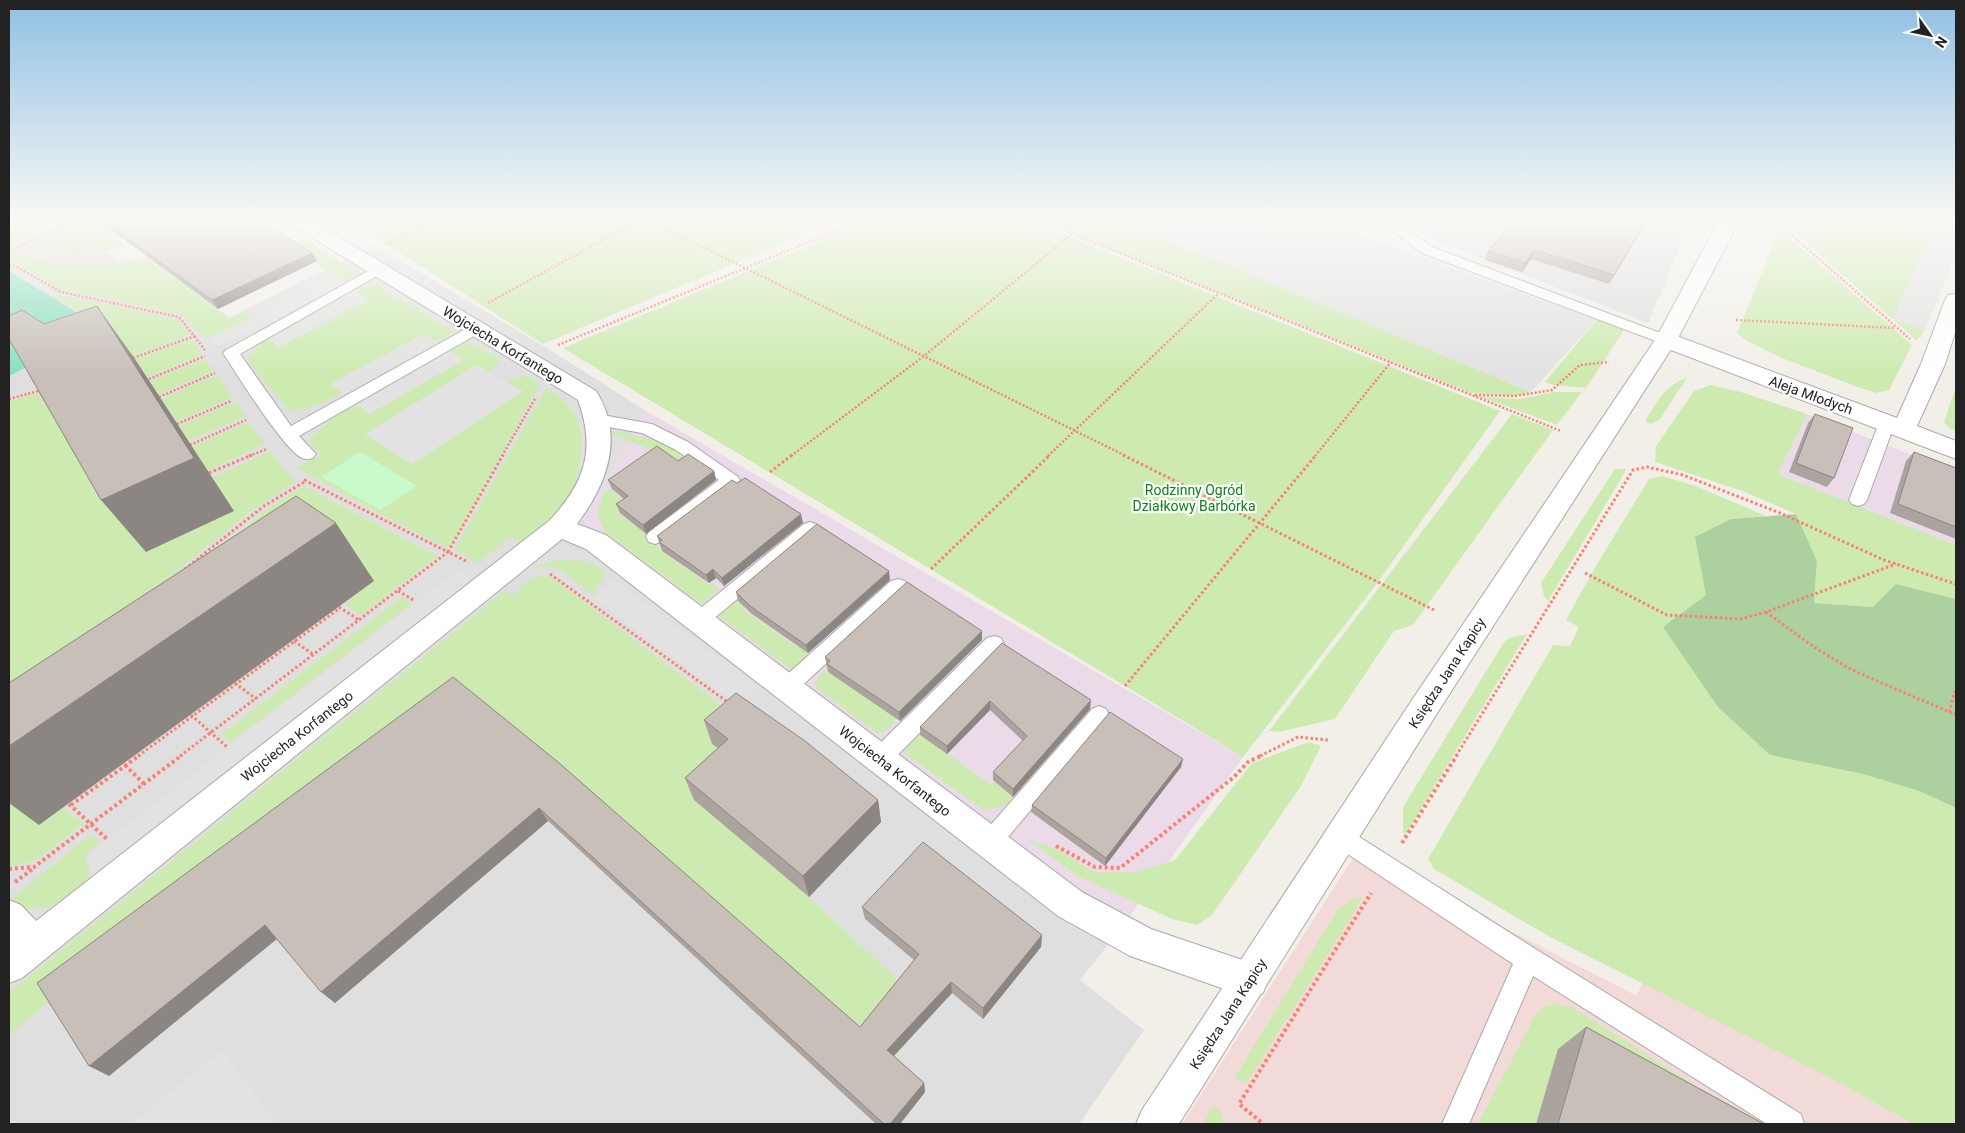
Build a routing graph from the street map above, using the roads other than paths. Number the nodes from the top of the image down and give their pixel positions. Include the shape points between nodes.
1 (359, 272) edge
2 (397, 272) edge
3 (1486, 272) edge
4 (1702, 272) edge
5 (1956, 300) edge
6 (1952, 322) edge
7 (476, 329) junction
8 (1666, 340) junction
9 (597, 420) junction
10 (1895, 426) junction
11 (288, 435) junction
12 (1956, 450) edge
13 (307, 454) dead end
14 (1858, 500) dead end
15 (559, 527) junction
16 (810, 529) edge
17 (655, 537) edge
18 (898, 586) dead end
19 (699, 620) junction
20 (994, 644) dead end
21 (787, 687) junction
22 (1099, 715) dead end
23 (879, 759) junction
24 (1342, 838) junction
25 (990, 842) junction
26 (9, 917) edge
27 (21, 955) edge
28 (1528, 960) junction
29 (1250, 980) junction
30 (1156, 1124) edge
31 (1455, 1124) edge
32 (1791, 1124) edge

1 - 11 lane via 231,353
2 - 7 street, Wojciecha Korfantego
3 - 8 lane
4 - 8 street, Księdza Jana Kapicy
5 - 6 street
6 - 10 street via 1933,364
7 - 9 street, Wojciecha Korfantego via 588,396
7 - 11 lane
8 - 10 street, Aleja Młodych
8 - 24 street, Księdza Jana Kapicy
9 - 15 street, Wojciecha Korfantego via 600,442 594,468 582,497
9 - 17 lane via 646,428 682,446 731,480
10 - 12 street, Aleja Młodych
10 - 14 lane
11 - 13 lane
15 - 19 street, Wojciecha Korfantego via 596,542
15 - 27 street, Wojciecha Korfantego
16 - 19 lane
18 - 21 lane
19 - 21 street, Wojciecha Korfantego
20 - 23 lane
21 - 23 street, Wojciecha Korfantego
22 - 25 lane
23 - 25 street, Wojciecha Korfantego
24 - 28 lane
24 - 29 street, Księdza Jana Kapicy
25 - 29 street, Wojciecha Korfantego via 1070,904 1143,944
26 - 27 street, Wojciecha Korfantego
28 - 31 lane
28 - 32 lane
29 - 30 street, Księdza Jana Kapicy

